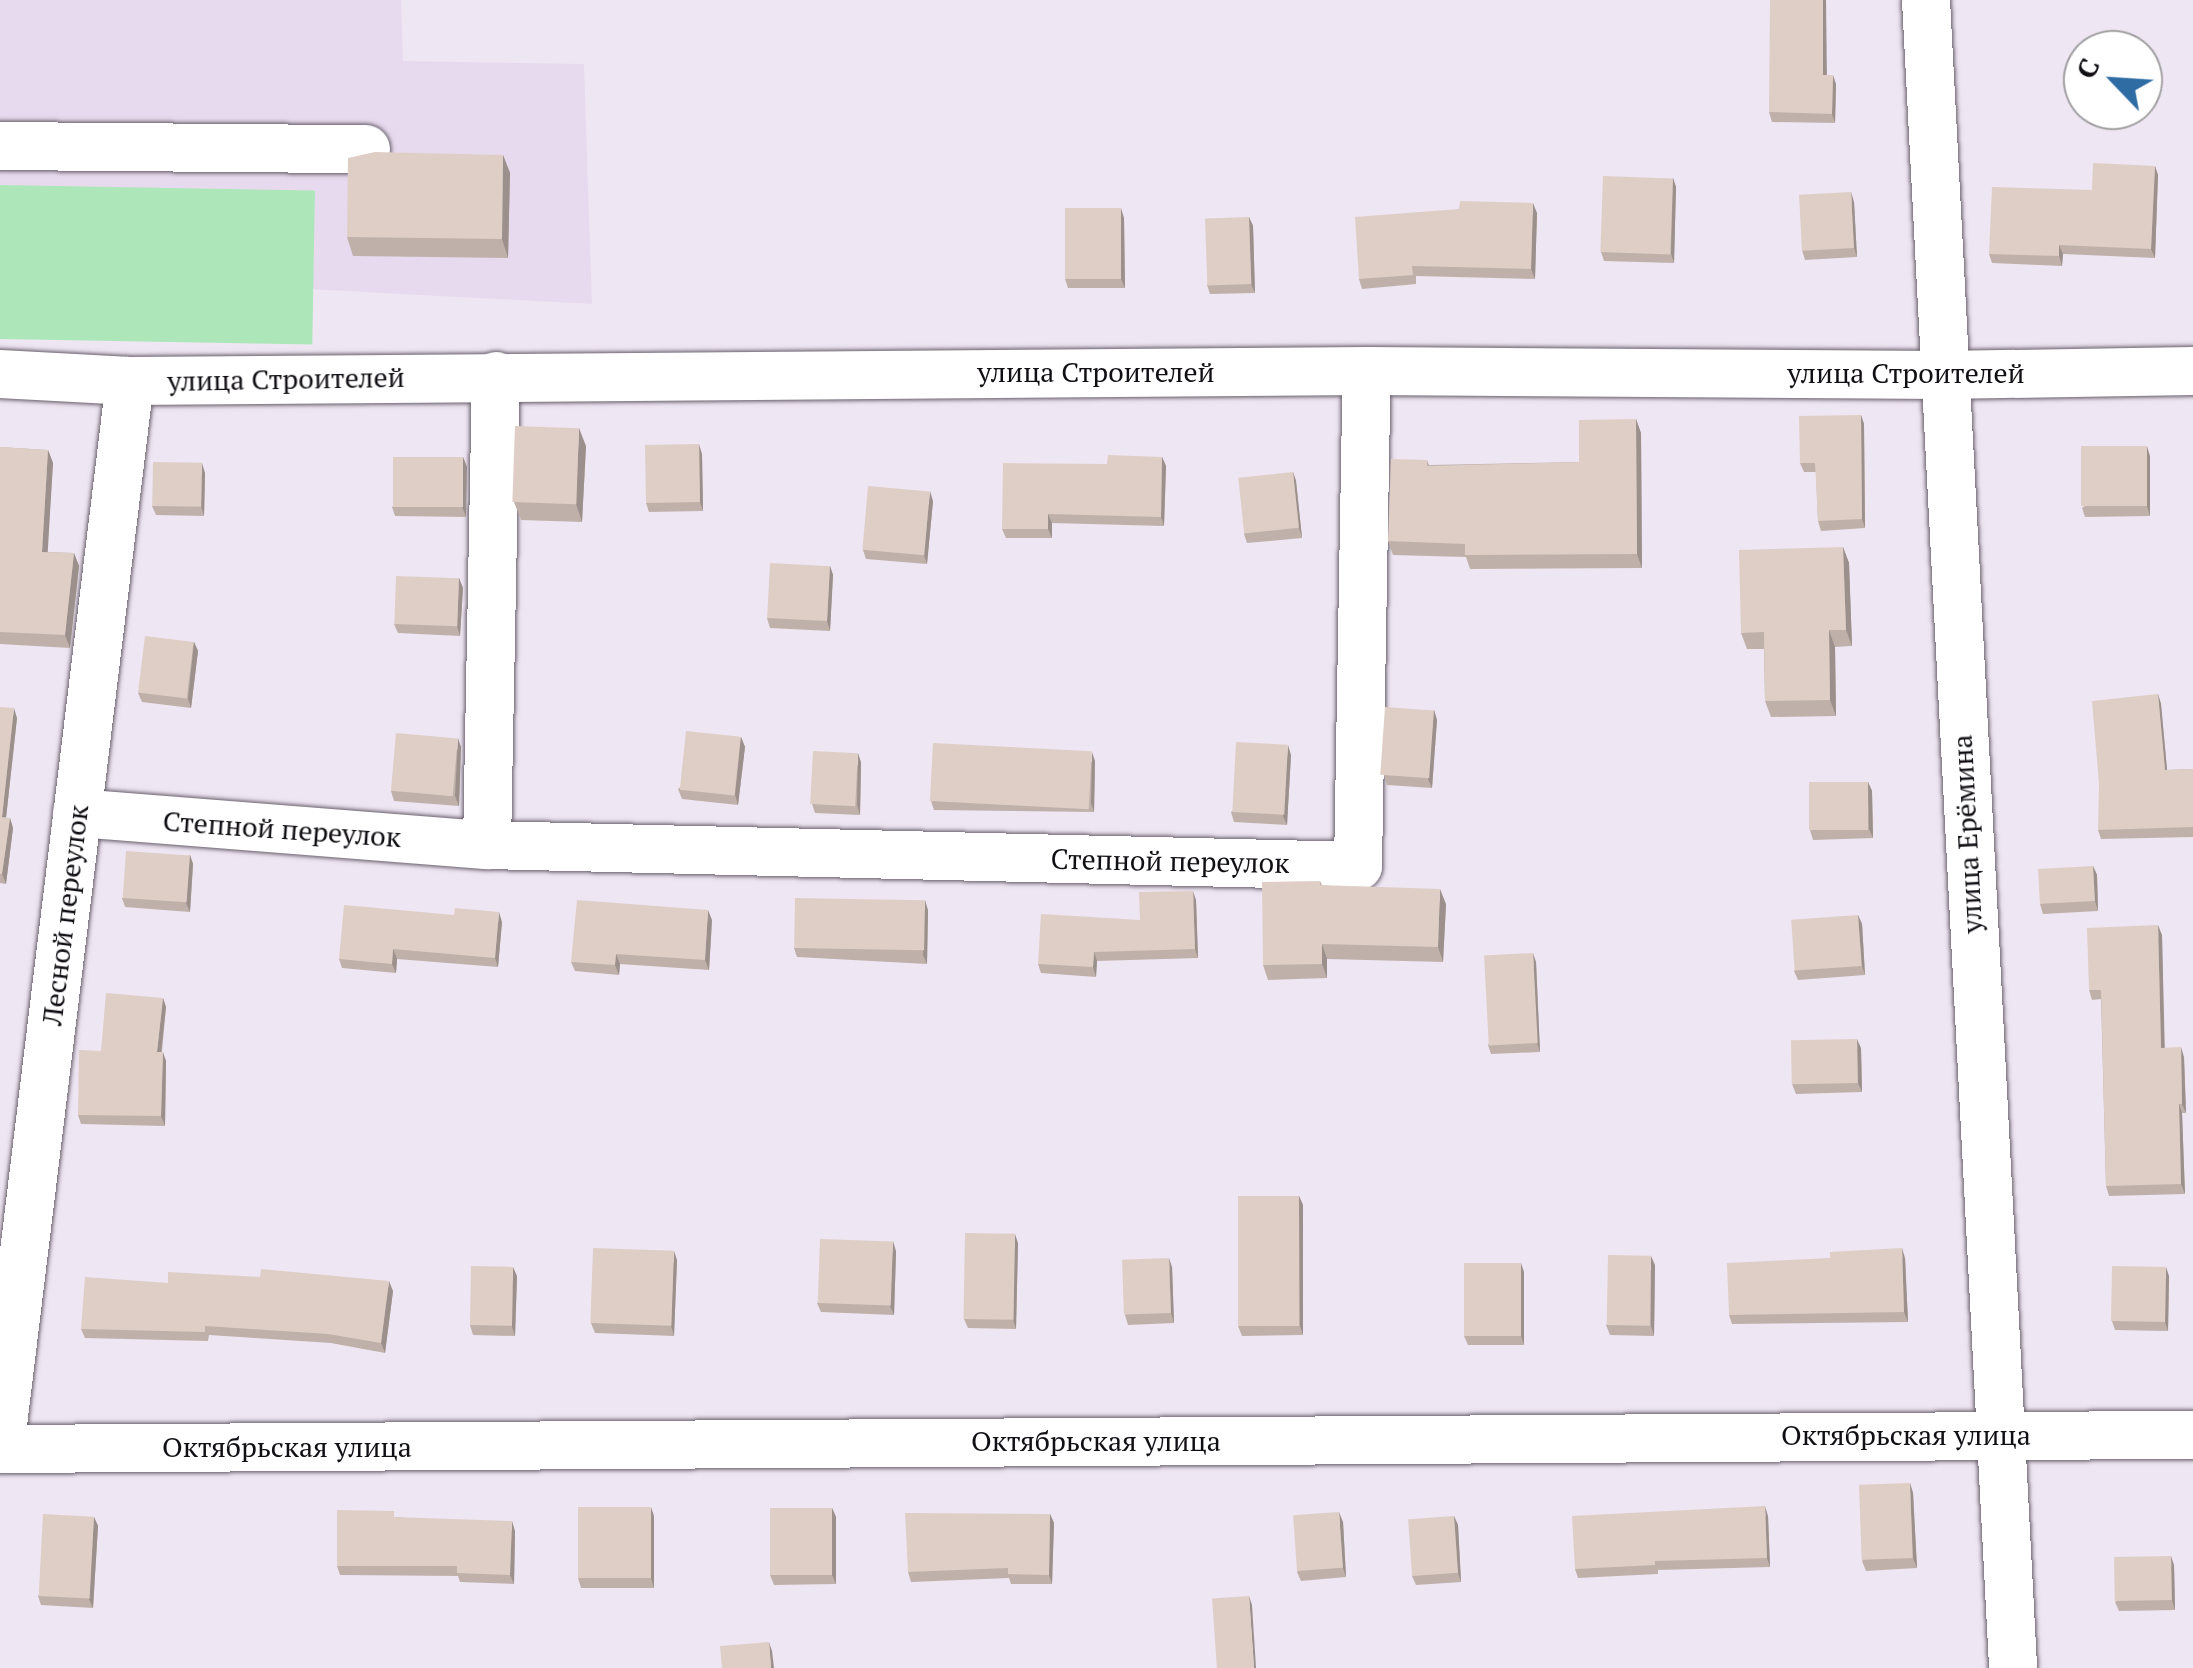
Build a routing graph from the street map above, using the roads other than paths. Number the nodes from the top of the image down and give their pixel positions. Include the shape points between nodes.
1 (1926, 0) edge
2 (0, 146) edge
3 (366, 150) edge
4 (1367, 370) junction
5 (2193, 371) edge
6 (0, 374) edge
7 (1943, 375) junction
8 (496, 376) junction
9 (130, 381) junction
10 (78, 814) junction
11 (487, 845) junction
12 (1998, 1434) junction
13 (2193, 1435) edge
14 (0, 1449) edge
15 (2014, 1668) edge

1 - 7 street, улица Ерёмина
2 - 3 street
4 - 7 street, улица Строителей
4 - 8 street, улица Строителей
4 - 11 street, Степной переулок via 1358,866
5 - 7 street, улица Строителей
6 - 9 street, улица Строителей
7 - 12 street, улица Ерёмина
8 - 9 street, улица Строителей
8 - 11 street
9 - 10 street, Лесной переулок
10 - 11 street, Степной переулок
10 - 14 street, Лесной переулок
12 - 13 street, Октябрьская улица
12 - 14 street, Октябрьская улица
12 - 15 street, улица Ерёмина

